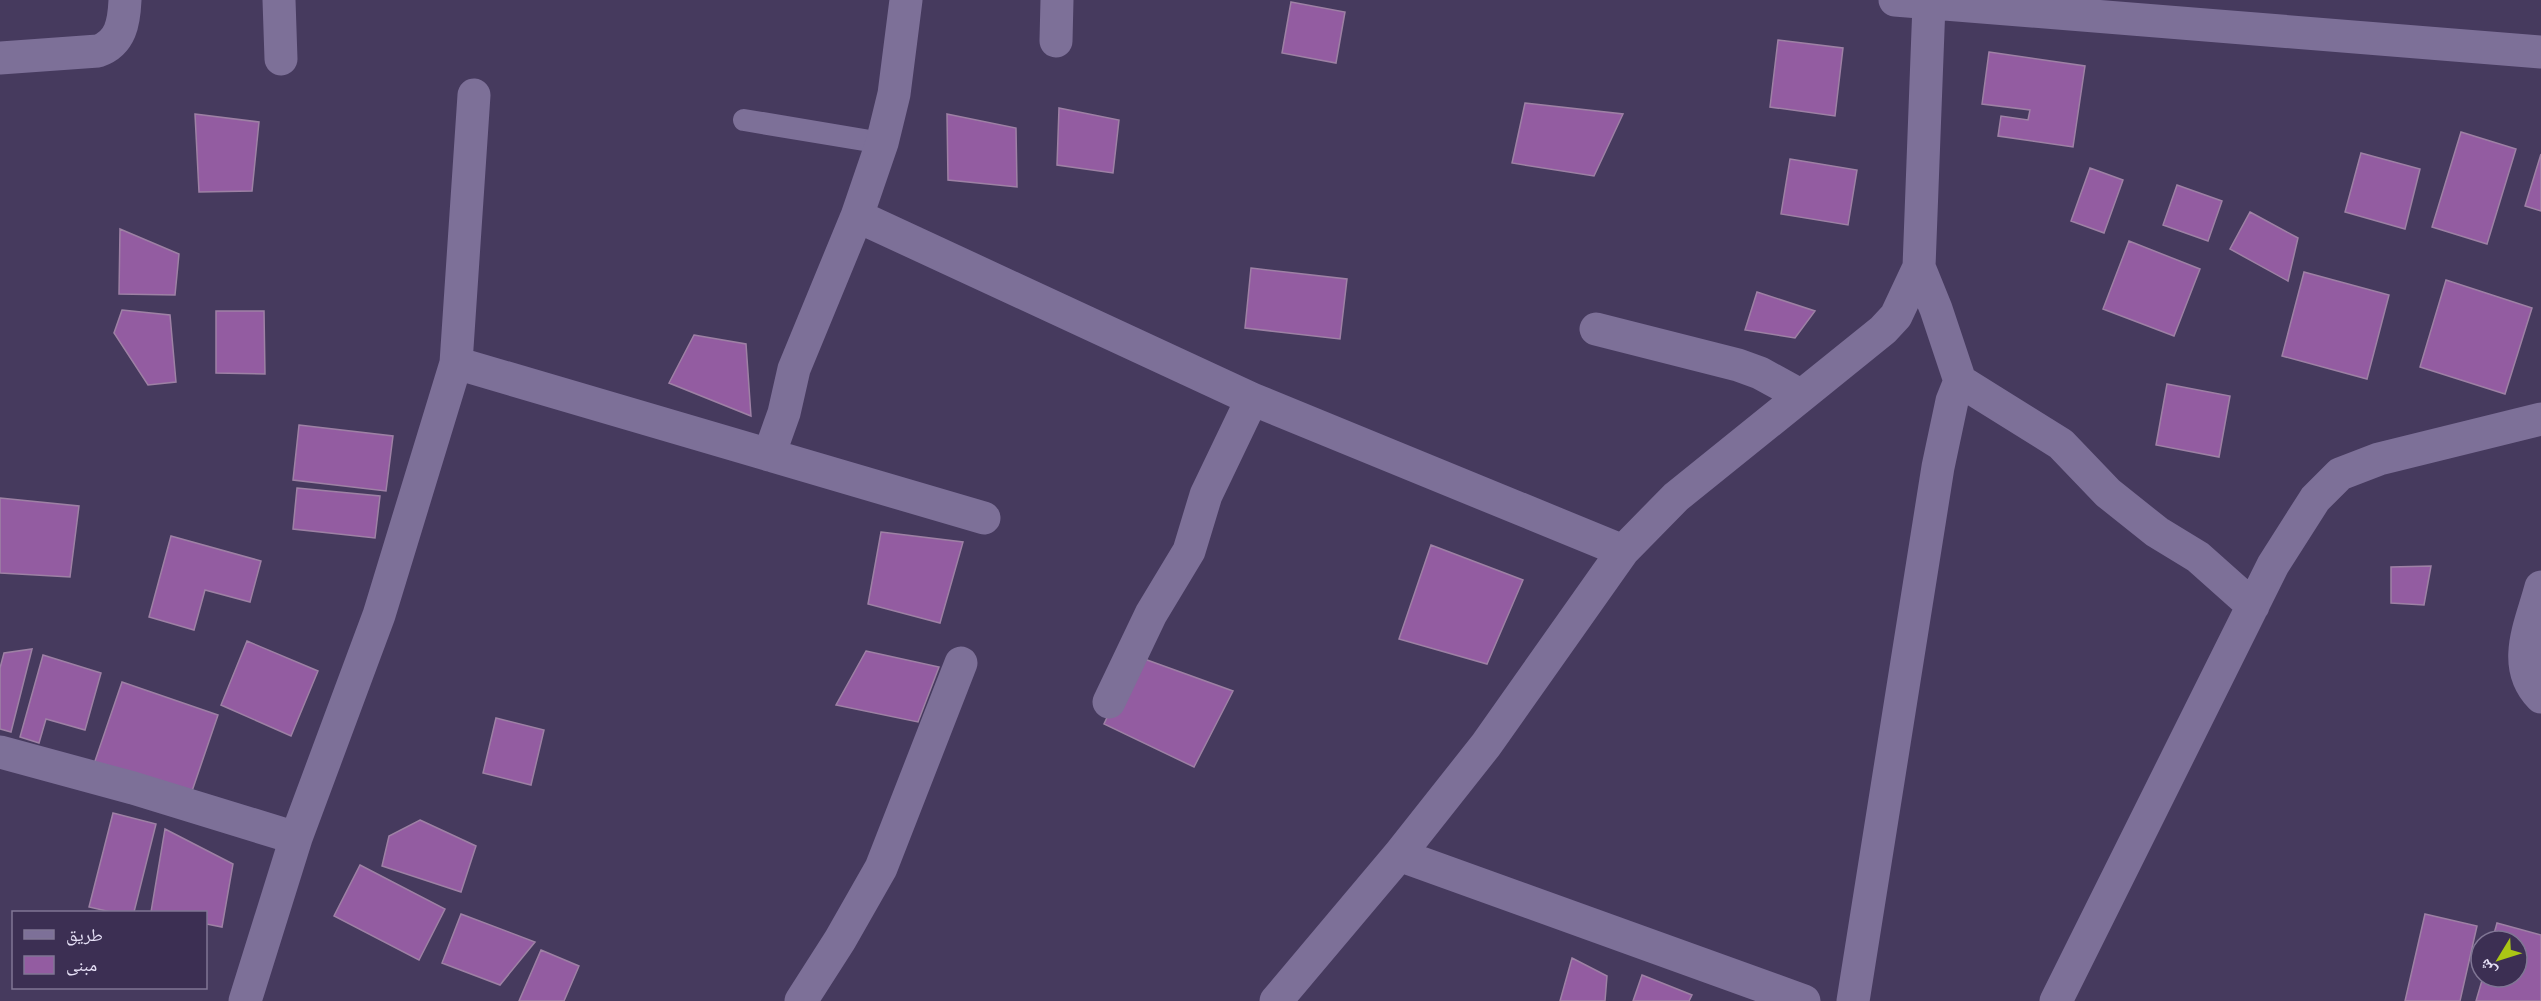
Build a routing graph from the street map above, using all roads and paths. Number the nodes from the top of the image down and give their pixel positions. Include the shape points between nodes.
1 (125, 0) edge
2 (279, 0) edge
3 (906, 0) edge
4 (1057, 0) edge
5 (1894, 0) edge
6 (1929, 4) junction
7 (1056, 41) dead end
8 (2541, 52) edge
9 (0, 58) edge
10 (281, 59) dead end
11 (474, 95) dead end
12 (744, 120) dead end
13 (882, 143) junction
14 (858, 216) junction
15 (1919, 267) junction
16 (1596, 330) dead end
17 (456, 363) junction
18 (1960, 381) junction
19 (1800, 395) junction
20 (1252, 399) junction
21 (2541, 419) edge
22 (769, 455) junction
23 (984, 518) dead end
24 (1623, 551) junction
25 (2541, 587) edge
26 (2253, 606) junction
27 (961, 663) dead end
28 (2541, 696) edge
29 (1109, 702) dead end
30 (0, 752) edge
31 (296, 838) junction
32 (1399, 855) junction
33 (245, 1001) edge
34 (801, 1001) edge
35 (1276, 1001) edge
36 (1804, 1001) edge
37 (1853, 1001) edge
38 (2056, 1001) edge

1 - 9 street via 121,28 108,48
2 - 10 street
3 - 13 street via 894,94
4 - 7 street
5 - 6 street
6 - 8 street
6 - 15 street
11 - 17 street
12 - 13 lane
13 - 14 street
14 - 20 street
14 - 22 street via 794,369
15 - 18 street
15 - 19 street via 1896,316 1883,330
16 - 19 street via 1760,373
17 - 22 street
17 - 31 street via 379,615
18 - 26 street via 2061,444 2108,493 2157,532 2198,557
18 - 37 street via 1938,467
19 - 24 street via 1676,497
20 - 24 street
20 - 29 street via 1206,495 1189,551 1151,614
21 - 26 street via 2379,459 2340,474 2315,499
22 - 23 street
24 - 32 street via 1486,745
25 - 28 street via 2523,651 2526,676
26 - 38 street
27 - 34 street via 880,868
30 - 31 street
31 - 33 street
32 - 35 street
32 - 36 street

